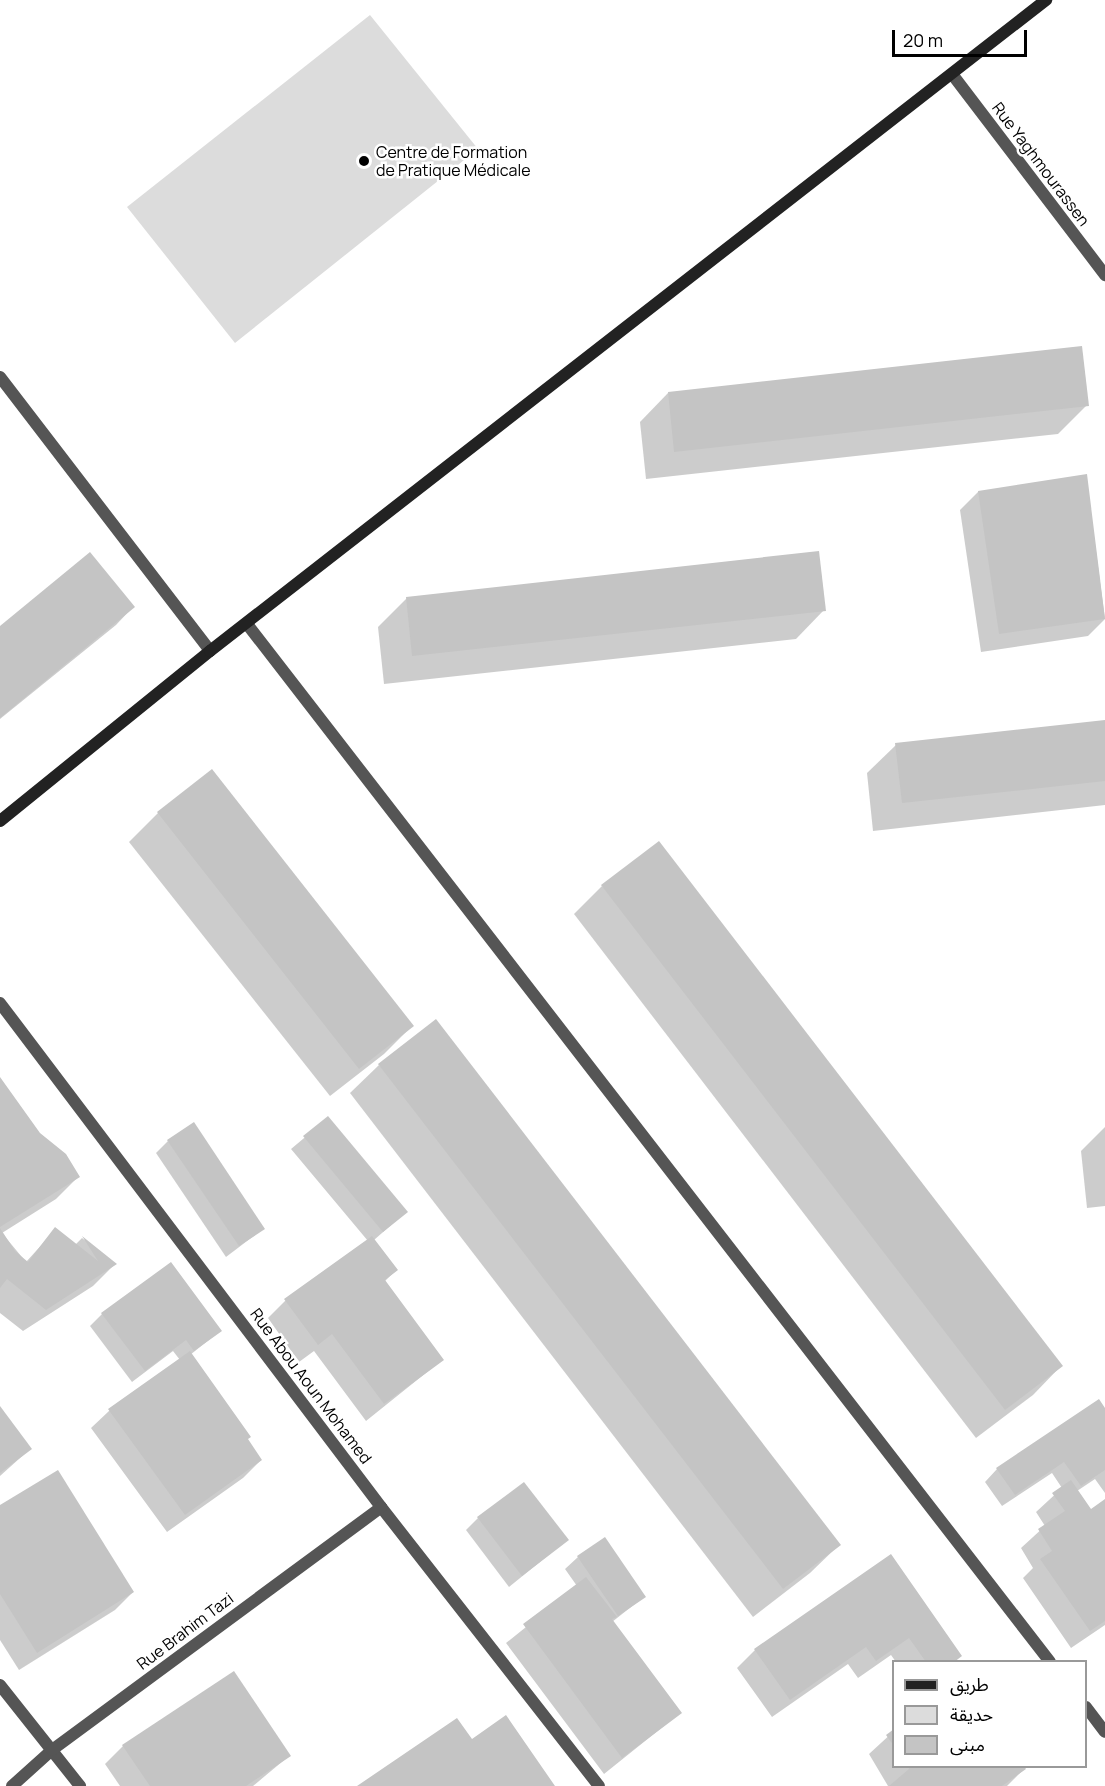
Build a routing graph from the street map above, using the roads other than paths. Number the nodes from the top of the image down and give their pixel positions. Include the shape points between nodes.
1 (1046, 0) edge
2 (952, 74) junction
3 (1105, 275) edge
4 (0, 377) edge
5 (247, 624) junction
6 (210, 651) junction
7 (0, 821) edge
8 (0, 1003) edge
9 (381, 1506) junction
10 (1048, 1660) edge
11 (0, 1685) edge
12 (1087, 1708) edge
13 (1105, 1732) edge
14 (52, 1750) junction
15 (12, 1786) edge
16 (80, 1786) edge
17 (599, 1786) edge

1 - 2 street
2 - 3 street, Rue Yaghmourassen
2 - 5 street
4 - 6 street
5 - 6 street
5 - 10 street
6 - 7 street
8 - 9 street, Rue Abou Aoun Mohamed
9 - 14 street, Rue Brahim Tazi
9 - 17 street, Rue Abou Aoun Mohamed
11 - 14 street
12 - 13 street
14 - 15 street, Rue Brahim Tazi
14 - 16 street

